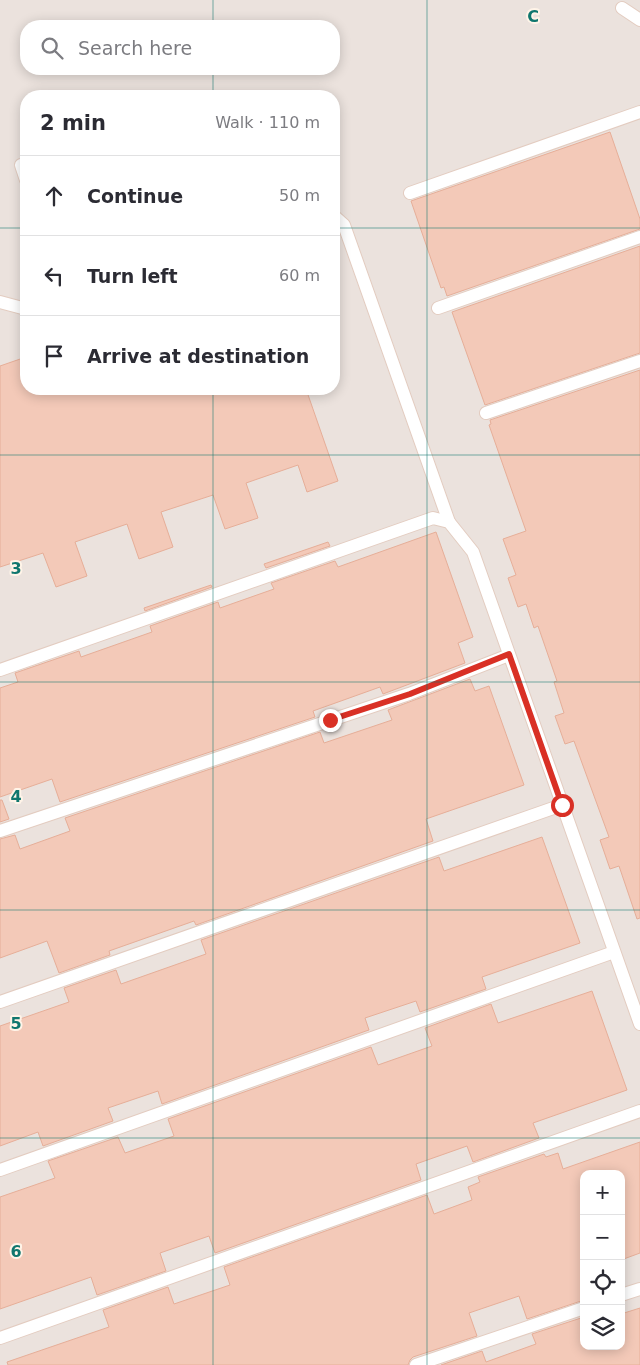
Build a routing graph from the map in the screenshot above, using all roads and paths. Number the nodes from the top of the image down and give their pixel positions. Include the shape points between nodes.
1 (622, 8) dead end
2 (640, 20) edge
3 (640, 112) edge
4 (410, 193) dead end
5 (340, 222) edge
6 (640, 237) edge
7 (0, 302) edge
8 (20, 307) edge
9 (438, 308) dead end
10 (640, 361) edge
11 (486, 413) dead end
12 (449, 522) junction
13 (509, 654) junction
14 (0, 670) edge
15 (562, 805) junction
16 (0, 831) edge
17 (614, 952) junction
18 (0, 1002) edge
19 (640, 1024) edge
20 (640, 1111) edge
21 (0, 1170) edge
22 (640, 1288) edge
23 (625, 1294) edge
24 (580, 1309) edge
25 (0, 1338) edge
26 (416, 1365) edge

1 - 2 lane
3 - 4 lane
5 - 12 lane via 357,259
6 - 9 lane
7 - 8 lane
10 - 11 lane
12 - 13 lane via 473,552
12 - 14 lane via 433,518
13 - 15 lane
13 - 16 lane via 410,694
15 - 17 lane
15 - 18 lane
17 - 19 lane
17 - 21 lane
20 - 25 lane
22 - 23 lane
24 - 26 lane

